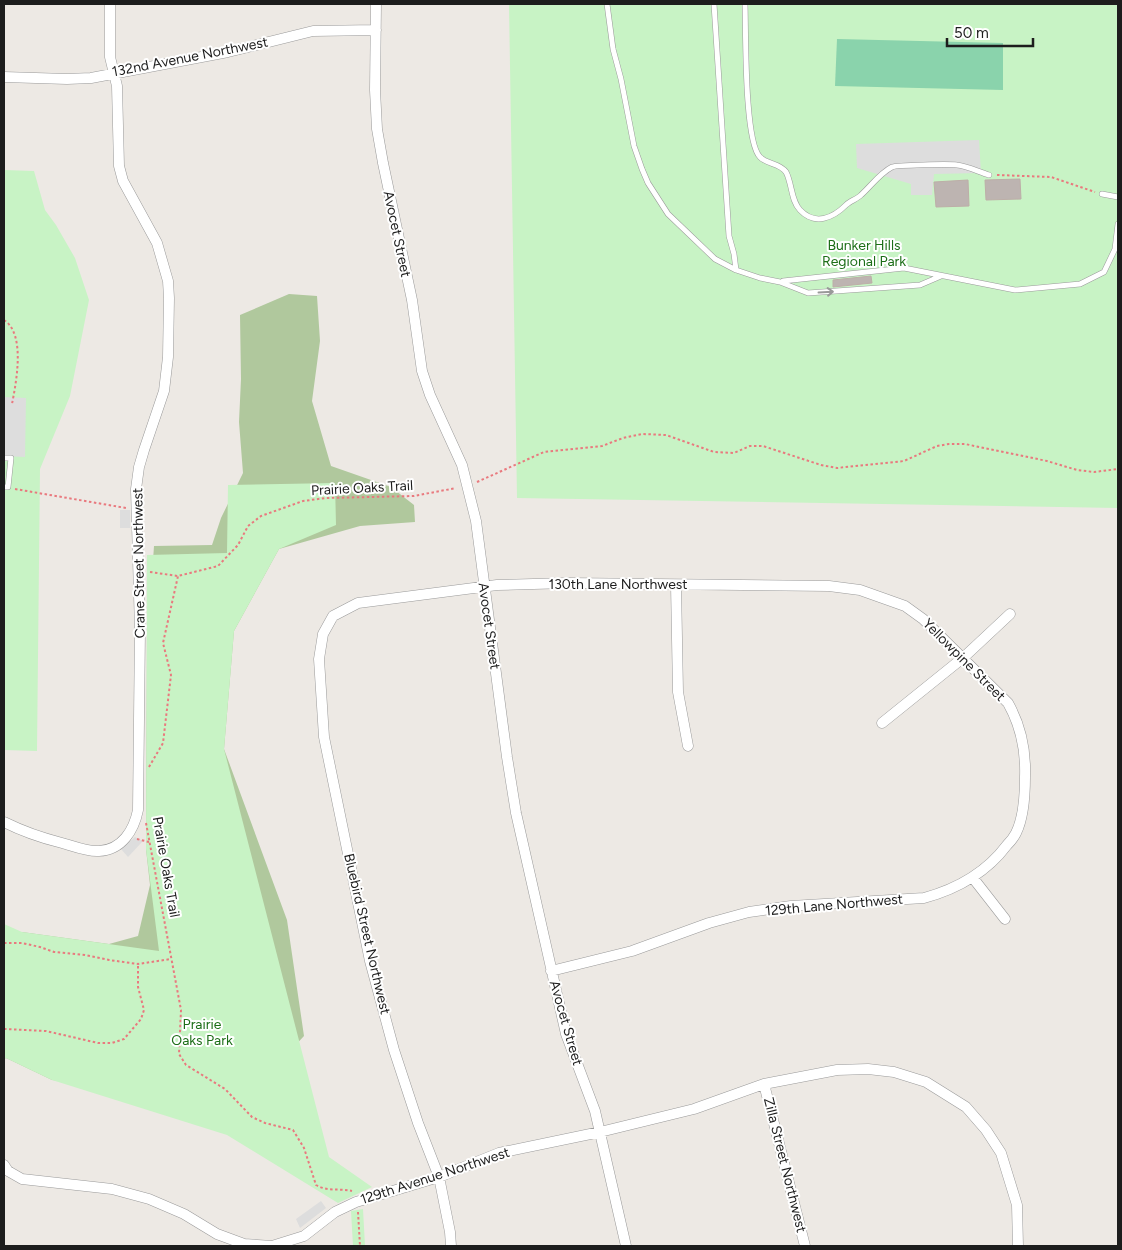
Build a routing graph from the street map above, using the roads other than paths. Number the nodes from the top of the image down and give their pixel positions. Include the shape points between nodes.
1 (110, 4) edge
2 (376, 4) edge
3 (606, 4) edge
4 (714, 4) edge
5 (745, 4) edge
6 (376, 30) junction
7 (115, 73) junction
8 (4, 77) edge
9 (989, 175) road end
10 (1102, 194) road end
11 (1118, 197) edge
12 (1118, 224) edge
13 (736, 270) junction
14 (941, 276) junction
15 (780, 282) junction
16 (4, 458) edge
17 (6, 487) edge
18 (676, 585) junction
19 (484, 587) junction
20 (905, 606) joint
21 (1010, 614) dead end
22 (333, 616) joint
23 (964, 657) junction
24 (882, 724) dead end
25 (688, 746) dead end
26 (4, 822) edge
27 (973, 878) junction
28 (1005, 920) dead end
29 (551, 970) junction
30 (764, 1084) junction
31 (600, 1132) junction
32 (4, 1165) edge
33 (439, 1177) junction
34 (451, 1246) edge
35 (626, 1246) edge
36 (805, 1246) edge
37 (1018, 1246) edge

1 - 7 street, Crane Street Northwest via 110,57
2 - 6 street, Avocet Street
3 - 13 lane via 634,146 648,183 668,214 695,242 715,259
4 - 13 lane via 729,236
5 - 9 lane via 752,142 760,157 786,172 800,210 819,219 840,213 893,166 958,165
6 - 7 street, 132nd Avenue Northwest via 313,31 228,52
6 - 19 street, Avocet Street via 377,129 412,300 422,371 462,465 476,521
7 - 8 street, 132nd Avenue Northwest via 66,79
7 - 26 street, Crane Street Northwest via 118,86 118,166 157,243 168,281 169,298 166,374 139,467 136,489 140,629 136,820 120,844 99,852 38,836
10 - 11 lane
12 - 14 lane via 1115,249 1104,272 1080,284 1015,290
13 - 15 lane
14 - 15 lane via 904,268
15 -> 14 lane via 808,293 920,285
16 - 17 lane via 11,458
18 - 19 street, 130th Lane Northwest
18 - 20 street, 130th Lane Northwest via 830,586 860,590
18 - 25 street via 678,692
19 - 22 street, 130th Lane Northwest via 358,602
19 - 29 street, Avocet Street via 516,813
20 - 23 street, Yellowpine Street
21 - 23 street
22 - 33 street, Bluebird Street Northwest via 323,634 319,659 324,737 370,961 394,1050
23 - 24 street
23 - 27 street, Yellowpine Street via 1008,703 1016,718 1025,755 1025,800 1016,833 997,858
27 - 28 street
27 - 29 street, 129th Lane Northwest via 943,893 924,898 791,906 749,912 632,951
29 - 31 street, Avocet Street via 566,1034
30 - 31 street, 129th Avenue Northwest via 694,1109
30 - 36 street, Zilla Street Northwest
30 - 37 street, 129th Avenue Northwest via 837,1070 868,1069 894,1072 926,1082 966,1106 1001,1153 1017,1205
31 - 33 street, 129th Avenue Northwest via 499,1153
31 - 35 street, Avocet Street
32 - 33 street, 129th Avenue Northwest via 22,1179 112,1189 148,1199 184,1214 217,1234 244,1244 272,1246 304,1236 334,1212 356,1202
33 - 34 street, Bluebird Street Northwest

